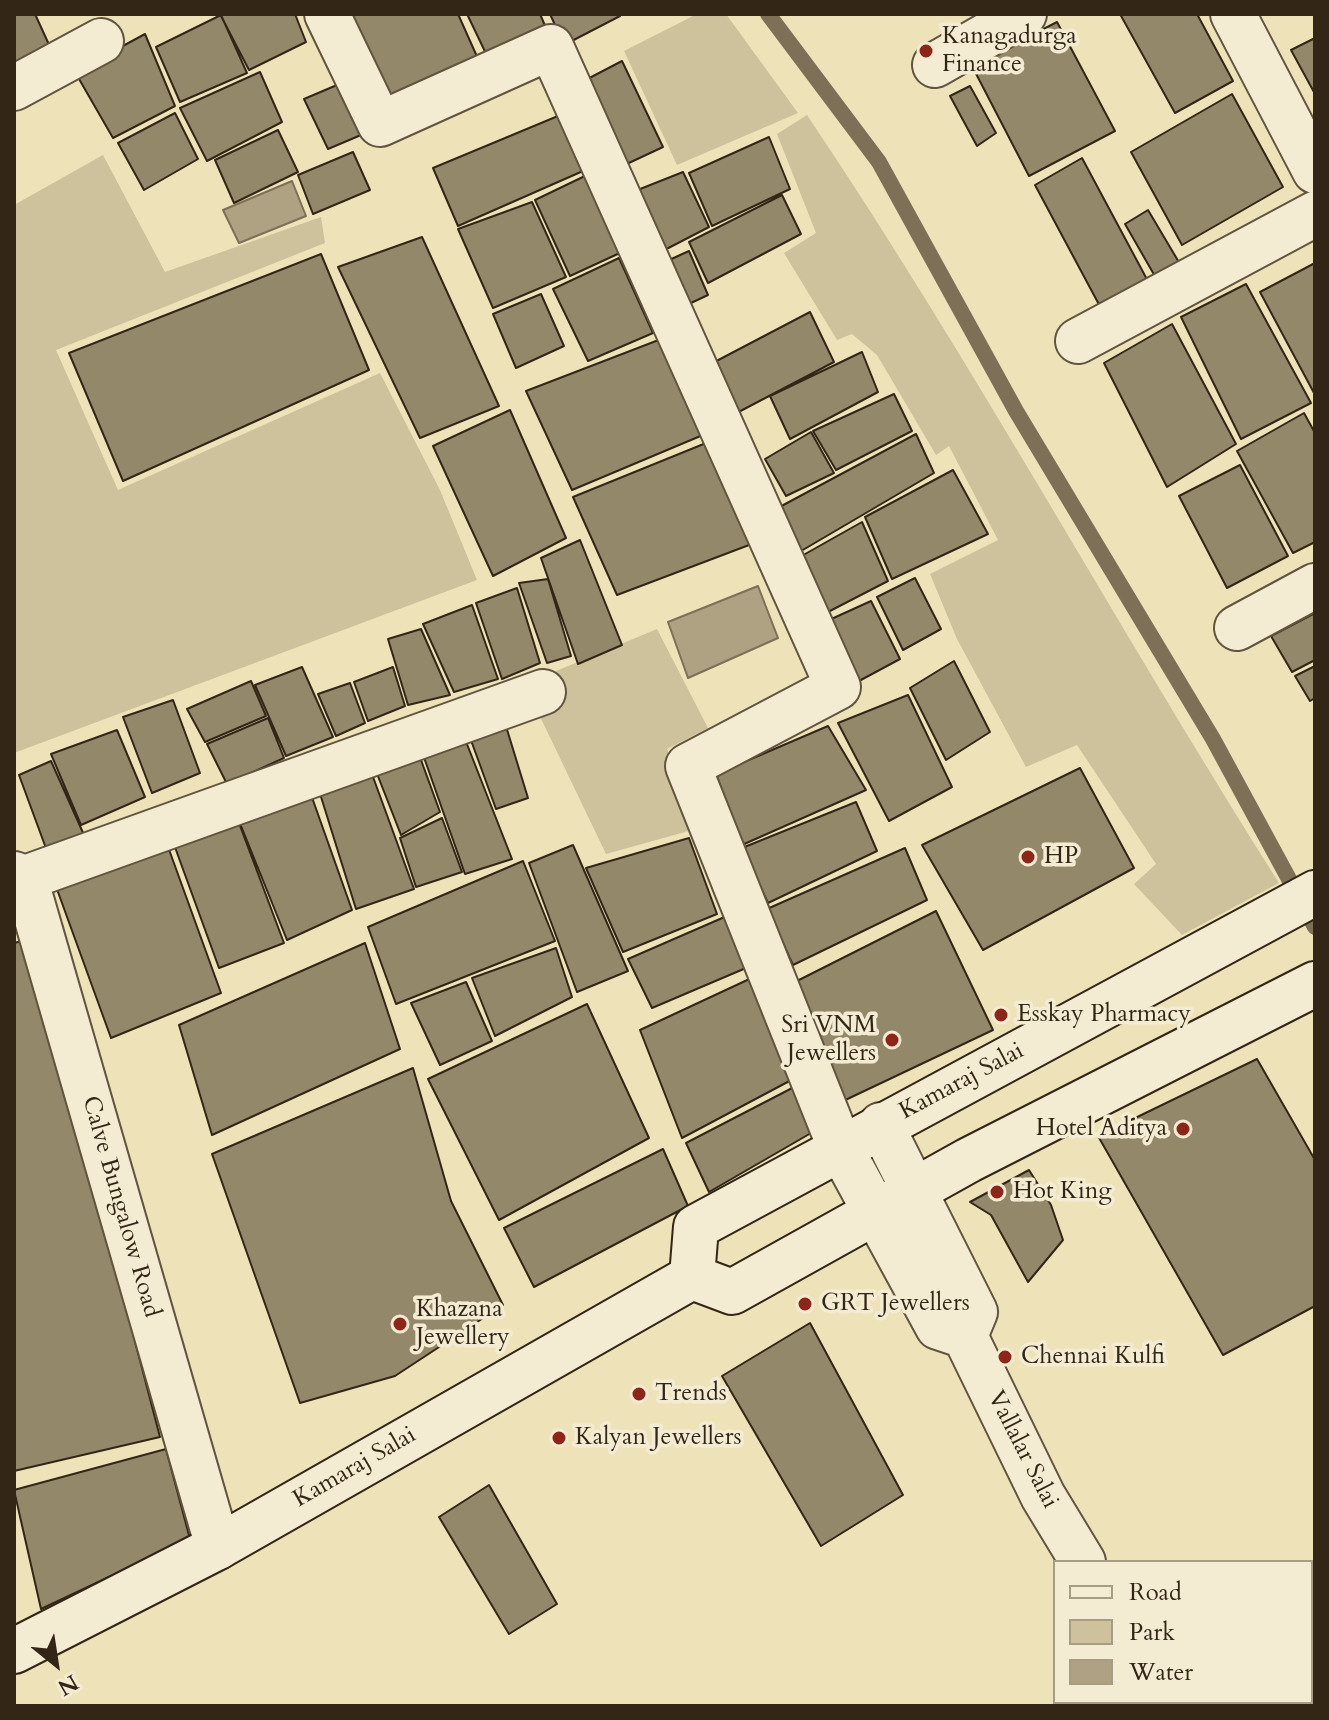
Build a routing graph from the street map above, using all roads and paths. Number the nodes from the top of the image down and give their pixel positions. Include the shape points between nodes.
1 (327, 14) edge
2 (1024, 14) edge
3 (1233, 14) edge
4 (101, 41) dead end
5 (935, 65) dead end
6 (14, 88) edge
7 (1315, 171) edge
8 (1315, 214) edge
9 (1078, 341) dead end
10 (1315, 586) edge
11 (1237, 628) dead end
12 (543, 692) dead end
13 (19, 876) edge
14 (1315, 893) edge
15 (1315, 984) edge
16 (881, 1125) junction
17 (840, 1147) junction
18 (916, 1190) junction
19 (875, 1212) junction
20 (692, 1277) junction
21 (965, 1336) junction
22 (218, 1547) junction
23 (1082, 1560) edge
24 (14, 1651) edge

1 - 17 street via 380,124 551,47 838,687 688,766
2 - 5 street
3 - 7 street
4 - 6 street
8 - 9 street
10 - 11 street
12 - 13 street
13 - 22 street, Calve Bungalow Road
14 - 16 street, Kamaraj Salai
15 - 18 street
16 - 17 street, Kamaraj Salai
16 - 18 street
17 - 19 street
17 - 20 street, Kamaraj Salai via 696,1227
18 - 19 street
18 - 21 street via 975,1312
19 - 20 street via 732,1292
19 - 21 street via 938,1327
20 - 22 street, Kamaraj Salai
21 - 23 street, Vallalar Salai via 1043,1496
22 - 24 street, Kamaraj Salai

